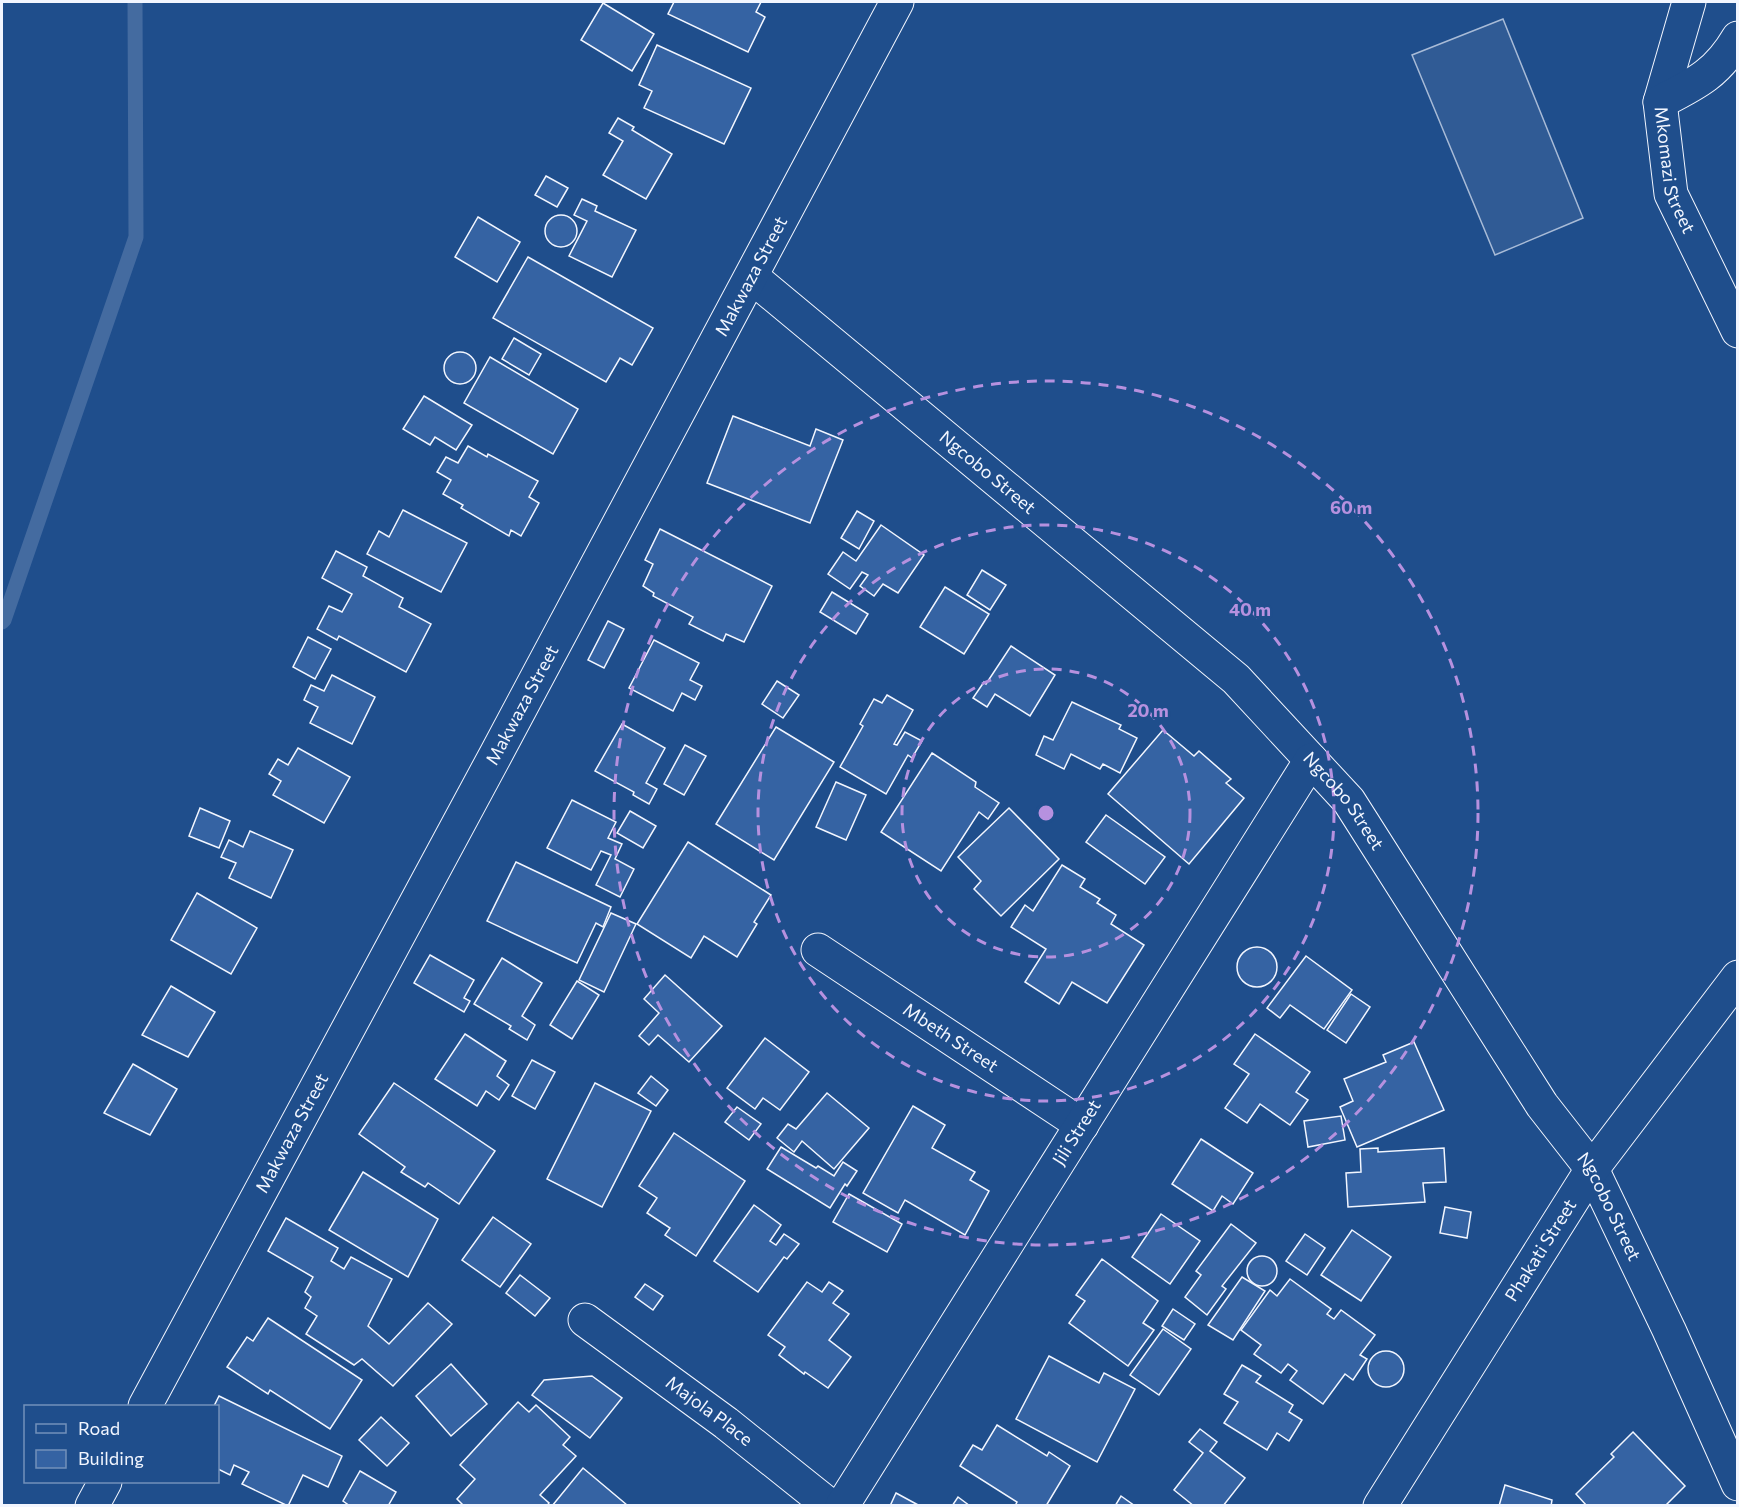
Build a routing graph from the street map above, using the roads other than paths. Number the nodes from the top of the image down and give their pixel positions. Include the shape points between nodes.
1 (897, 2) edge
2 (1689, 2) edge
3 (1679, 36) junction
4 (1735, 46) edge
5 (1660, 102) junction
6 (752, 277) junction
7 (1737, 332) edge
8 (1311, 760) junction
9 (818, 950) dead end
10 (1737, 976) edge
11 (1082, 1125) junction
12 (1593, 1170) junction
13 (585, 1320) dead end
14 (146, 1405) edge
15 (104, 1483) edge
16 (1737, 1484) edge
17 (92, 1506) edge
18 (830, 1506) edge
19 (842, 1506) edge
20 (1380, 1506) edge

1 - 6 street, Makwaza Street
2 - 3 street, Mkomazi Street
3 - 4 street
3 - 5 street, Mkomazi Street
4 - 5 street via 1700,81
5 - 7 street, Mkomazi Street via 1671,194
6 - 8 street, Ngcobo Street via 1236,679
6 - 14 street, Makwaza Street
8 - 11 street, Jili Street
8 - 12 street, Ngcobo Street via 1349,801 1542,1105
9 - 11 street, Mbeth Street
10 - 12 street, Phakati Street
11 - 19 street, Jili Street
12 - 16 street, Ngcobo Street
12 - 20 street, Phakati Street
13 - 18 street, Majola Place via 726,1423
15 - 17 street

